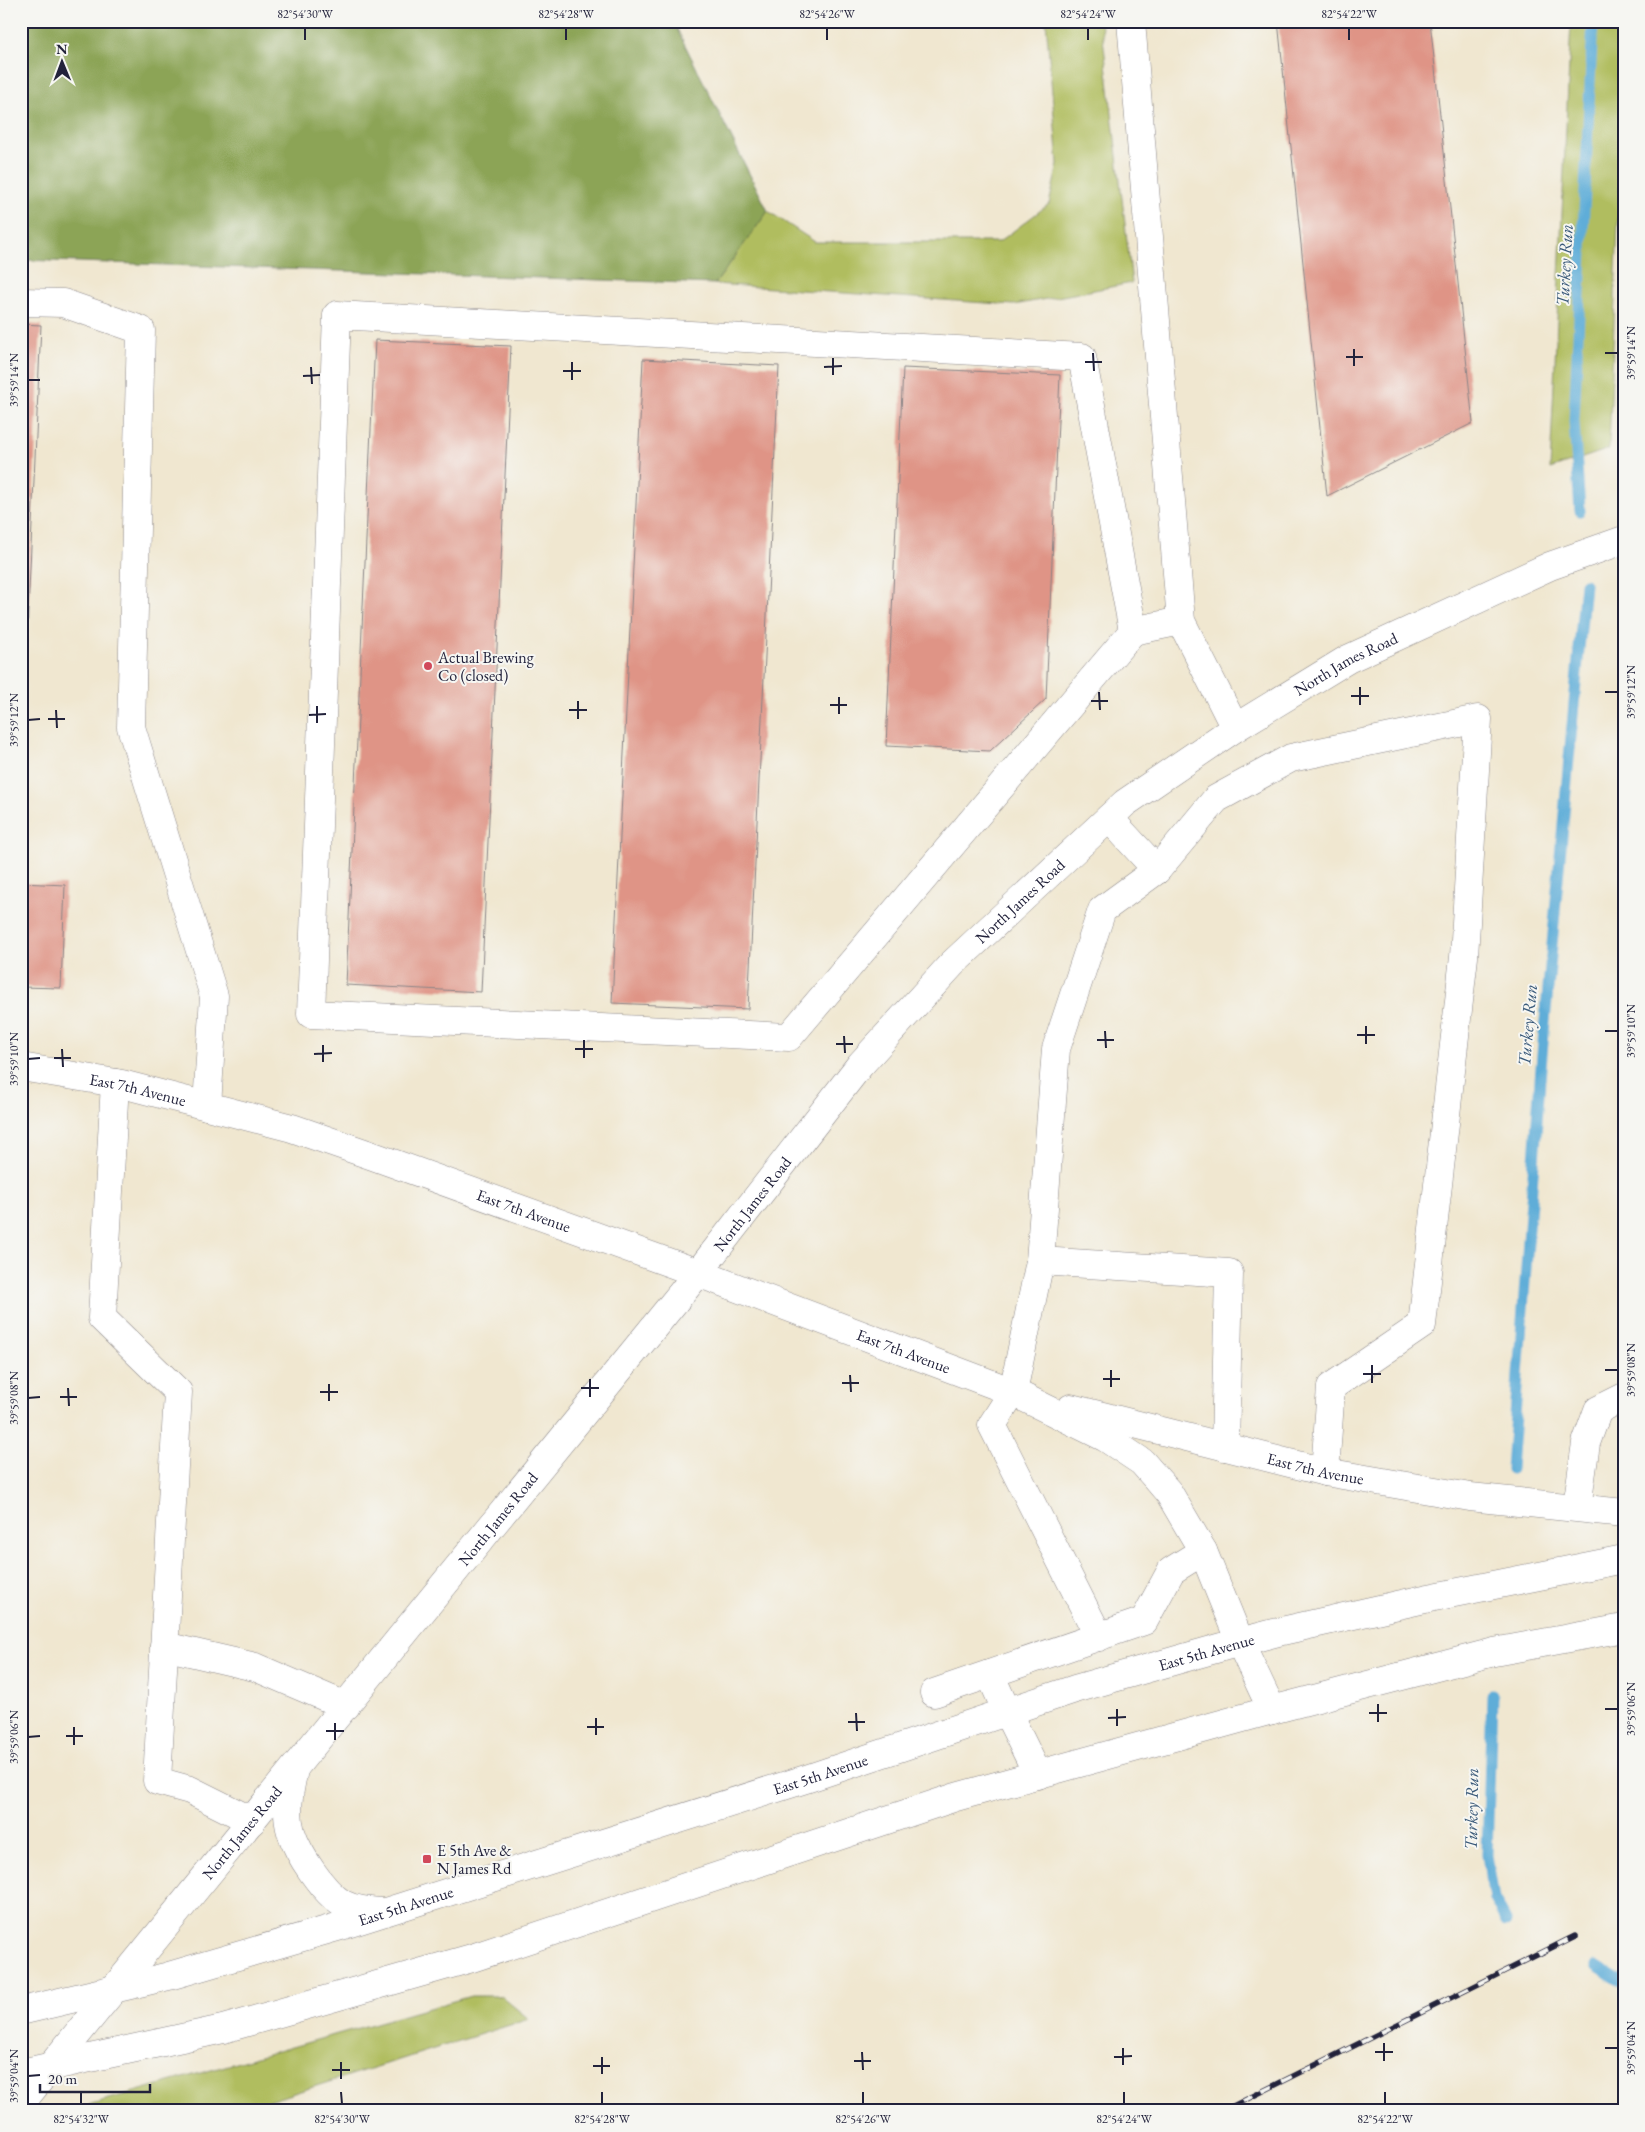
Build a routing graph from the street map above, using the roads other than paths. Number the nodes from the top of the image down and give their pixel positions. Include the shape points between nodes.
1 (1131, 21) edge
2 (21, 302) edge
3 (1624, 540) edge
4 (1181, 621) junction
5 (1133, 631) junction
6 (1236, 728) junction
7 (1109, 818) junction
8 (1157, 870) junction
9 (21, 1067) edge
10 (115, 1083) junction
11 (207, 1106) junction
12 (1040, 1261) junction
13 (698, 1273) junction
14 (1013, 1392) junction
15 (1624, 1397) edge
16 (1224, 1447) junction
17 (1325, 1472) junction
18 (1577, 1507) junction
19 (1624, 1513) edge
20 (1203, 1551) junction
21 (1624, 1559) edge
22 (1624, 1628) edge
23 (1099, 1637) junction
24 (1240, 1642) junction
25 (164, 1646) junction
26 (990, 1674) junction
27 (934, 1693) dead end
28 (346, 1706) junction
29 (1272, 1710) junction
30 (1007, 1712) junction
31 (294, 1770) junction
32 (1038, 1775) junction
33 (252, 1821) junction
34 (382, 1912) junction
35 (112, 1991) junction
36 (21, 2011) edge
37 (48, 2068) junction
38 (21, 2073) edge
39 (21, 2103) edge

1 - 4 street
2 - 11 street via 63,303 141,330 131,727 214,996
3 - 6 street, North James Road via 1550,566 1348,659
4 - 5 street
4 - 6 street
5 - 5 street via 789,1037 311,1014 337,315 1082,357
6 - 7 street, North James Road via 1125,803
7 - 8 street
7 - 13 street, North James Road via 952,964 860,1066
8 - 12 street via 1102,910 1056,1049
8 - 17 street via 1216,799 1291,758 1478,719 1464,957 1422,1325 1331,1387
9 - 10 street, East 7th Avenue
10 - 11 street, East 7th Avenue
10 - 25 street via 102,1318 178,1392
11 - 13 street, East 7th Avenue via 292,1128
12 - 14 street
12 - 16 street via 1229,1273
13 - 14 street, East 7th Avenue
13 - 28 street, North James Road
14 - 16 street, East 7th Avenue
14 - 20 street, East 7th Avenue via 1106,1438 1142,1462 1170,1493
14 - 23 street via 992,1425
15 - 18 street via 1598,1410 1586,1443
16 - 17 street, East 7th Avenue
17 - 18 street, East 7th Avenue via 1470,1497
18 - 19 street, East 7th Avenue
20 - 23 street via 1171,1572 1144,1621
20 - 24 street, East 7th Avenue
21 - 24 street, East 5th Avenue via 1411,1602
22 - 29 street via 1494,1652
23 - 26 street
24 - 29 street, East 7th Avenue
24 - 30 street, East 5th Avenue
25 - 28 street via 255,1667
25 - 33 street via 157,1781 190,1790
26 - 27 street
26 - 30 street
28 - 31 street, North James Road
29 - 32 street
30 - 32 street
30 - 34 street, East 5th Avenue via 809,1778
31 - 33 street, North James Road
31 - 34 street via 288,1799 290,1831 308,1865 341,1903 362,1911
32 - 37 street via 956,1797 472,1958 222,2029
33 - 35 street, North James Road
34 - 35 street, East 5th Avenue
35 - 36 street, East 5th Avenue
35 - 37 street, North James Road
37 - 38 street
37 - 39 street, North James Road

